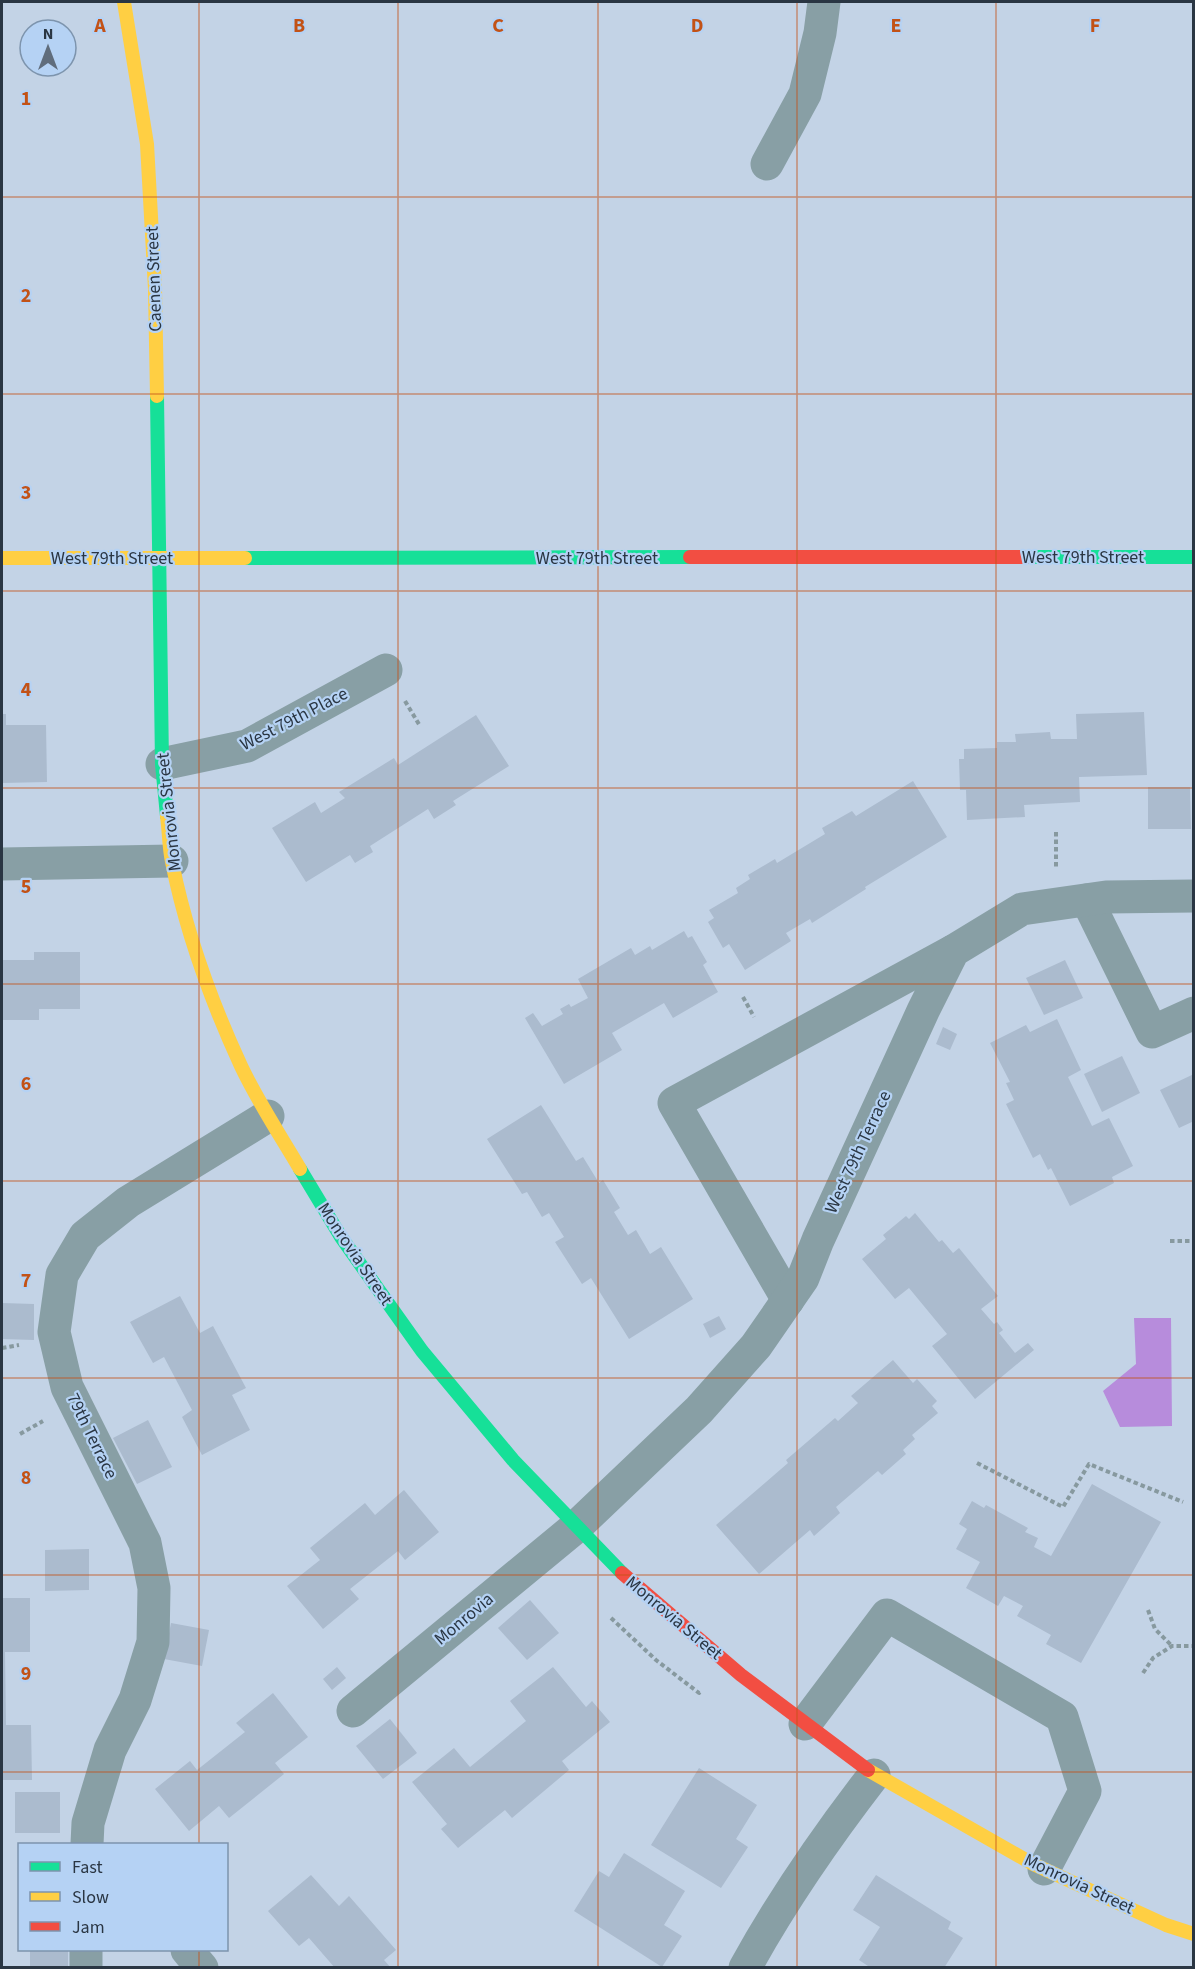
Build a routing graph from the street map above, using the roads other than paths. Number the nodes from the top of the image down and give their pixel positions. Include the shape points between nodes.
1 (124, 2) edge
2 (824, 2) edge
3 (767, 164) dead end
4 (1194, 557) edge
5 (2, 558) edge
6 (159, 558) junction
7 (386, 670) dead end
8 (162, 764) junction
9 (172, 861) junction
10 (2, 864) edge
11 (1194, 896) edge
12 (1087, 900) junction
13 (953, 951) junction
14 (1194, 1013) edge
15 (268, 1116) junction
16 (788, 1300) junction
17 (576, 1527) junction
18 (353, 1711) dead end
19 (805, 1724) junction
20 (874, 1775) junction
21 (87, 1843) edge
22 (1044, 1869) junction
23 (1194, 1934) edge
24 (86, 1951) edge
25 (188, 1951) edge
26 (86, 1968) edge
27 (202, 1968) edge
28 (745, 1968) edge

1 - 6 street, Caenen Street via 147,144 155,289
2 - 3 street via 805,94
4 - 6 street, West 79th Street
5 - 6 street, West 79th Street
6 - 8 street, Monrovia Street
7 - 8 street, West 79th Place via 247,746
8 - 9 street, Monrovia Street
9 - 10 street
9 - 15 street, Monrovia Street via 190,933 221,1019
11 - 12 street
12 - 13 street via 1022,909
12 - 14 street via 1152,1032
13 - 16 street, West 79th Terrace via 913,1031 803,1278
13 - 16 street via 674,1103
15 - 17 street, Monrovia Street via 342,1237 422,1351 513,1460
15 - 21 street, 79th Terrace via 128,1202 86,1236 62,1275 54,1332 68,1387 145,1543 154,1588 153,1641 135,1700 110,1750 88,1823
16 - 17 street, West 79th Terrace via 756,1346 699,1410
17 - 18 street, Monrovia
17 - 19 street, Monrovia Street via 621,1572
19 - 20 street, Monrovia Street
19 - 22 street via 887,1615 1062,1717 1085,1791
20 - 22 street, Monrovia Street
20 - 28 street via 781,1905
22 - 23 street, Monrovia Street
24 - 26 street
25 - 27 street

